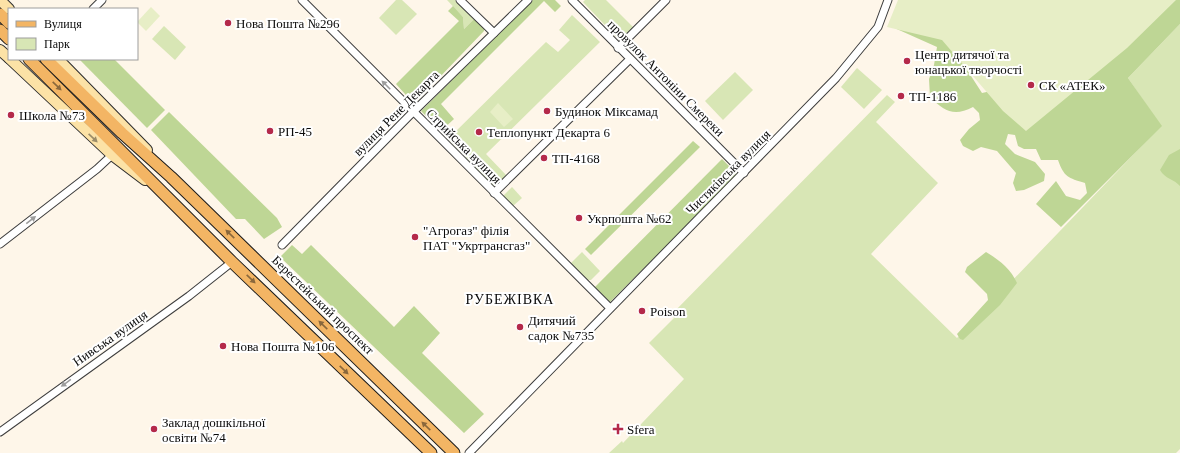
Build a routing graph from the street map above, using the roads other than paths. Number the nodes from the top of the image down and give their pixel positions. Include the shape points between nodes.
1 (0, 0) edge
2 (102, 0) edge
3 (302, 0) edge
4 (460, 0) edge
5 (528, 0) edge
6 (572, 0) edge
7 (666, 0) edge
8 (888, 0) edge
9 (8, 8) edge
10 (94, 8) edge
11 (0, 14) edge
12 (8, 22) edge
13 (0, 30) edge
14 (494, 33) junction
15 (8, 38) edge
16 (618, 48) junction
17 (0, 50) edge
18 (8, 57) edge
19 (630, 59) junction
20 (11, 60) edge
21 (31, 60) edge
22 (47, 60) edge
23 (59, 60) edge
24 (413, 112) junction
25 (112, 155) junction
26 (744, 173) junction
27 (171, 177) junction
28 (494, 193) junction
29 (174, 202) junction
30 (0, 244) edge
31 (282, 245) dead end
32 (232, 262) junction
33 (610, 308) junction
34 (0, 432) edge
35 (431, 453) edge
36 (454, 453) edge
37 (468, 453) edge

1 - 9 main road
2 - 10 street
24 -> 3 street, Стрийська вулиця
4 - 14 street
5 - 14 street, вулиця Рене Декарта
6 - 16 street, провулок Антоніни Смереки
7 - 16 street
8 - 26 street, Чистяківська вулиця via 878,27 836,78
11 - 12 main road
13 - 15 main road
14 - 24 street, вулиця Рене Декарта
16 - 19 street, провулок Антоніни Смереки
17 - 18 main road
19 - 26 street, провулок Антоніни Смереки
19 - 28 street
20 -> 25 main road
21 -> 29 main road
22 - 27 main road, Берестейський проспект
23 - 27 main road, Берестейський проспект via 138,139
24 - 28 street, Стрийська вулиця
24 - 31 street, вулиця Рене Декарта
25 - 29 main road
30 -> 25 street
26 - 33 street, Чистяківська вулиця
36 -> 27 main road, Берестейський проспект
28 - 33 street, Стрийська вулиця
29 - 32 main road
32 -> 34 street, Нивська вулиця via 189,296
32 -> 35 main road
33 - 37 street, Чистяківська вулиця

